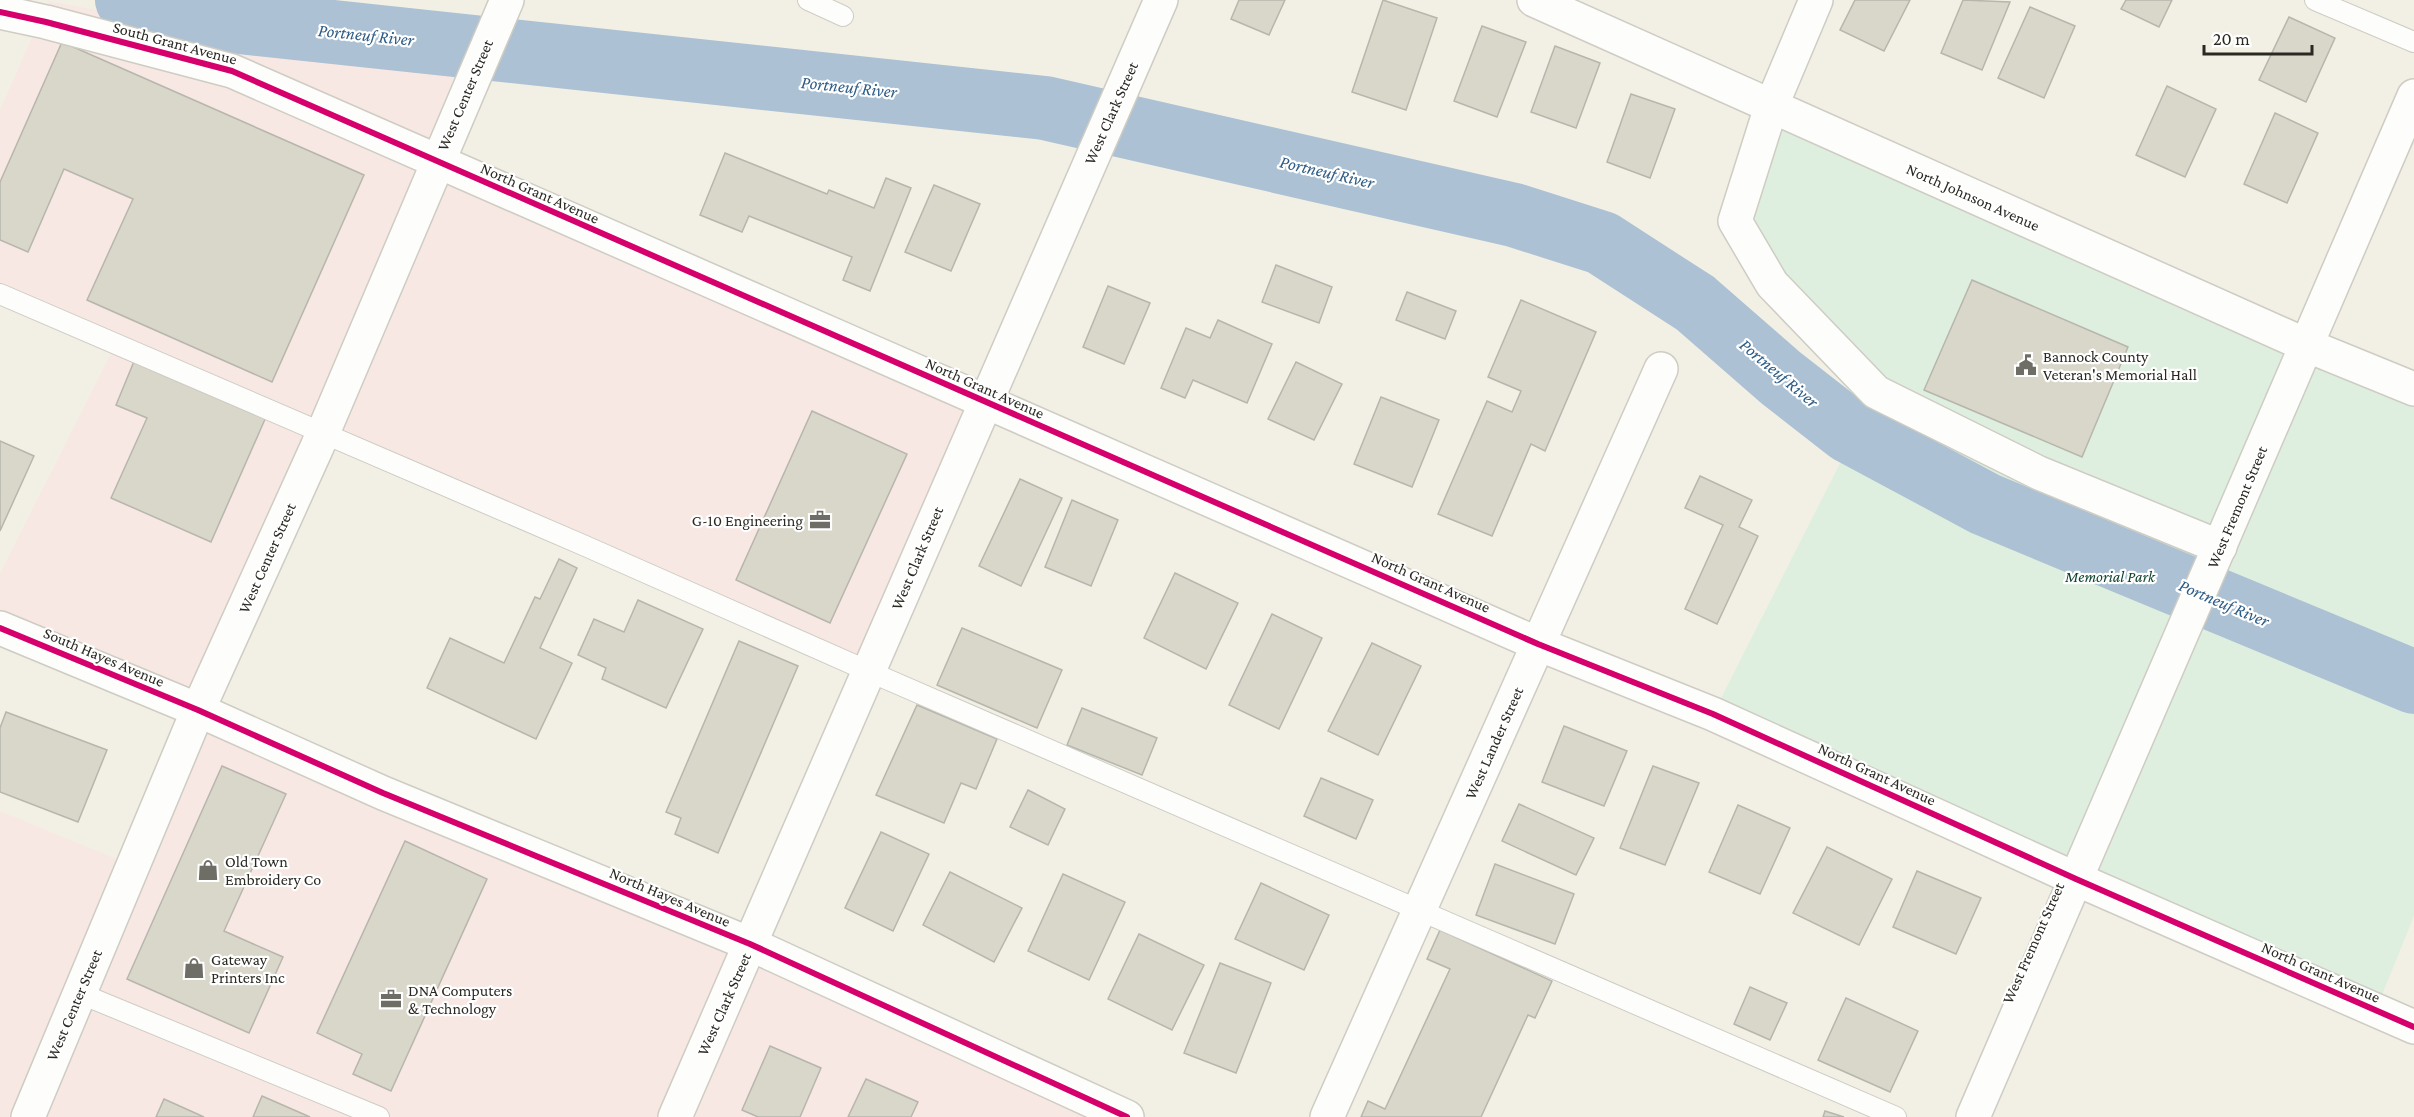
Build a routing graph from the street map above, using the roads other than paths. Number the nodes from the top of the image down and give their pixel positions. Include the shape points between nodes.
1 (507, 0) edge
2 (808, 0) edge
3 (1161, 0) edge
4 (1533, 0) edge
5 (1816, 0) edge
6 (2315, 0) edge
7 (0, 12) edge
8 (843, 16) dead end
9 (2414, 42) edge
10 (2414, 96) edge
11 (1771, 107) junction
12 (436, 162) junction
13 (0, 294) edge
14 (2306, 345) junction
15 (1661, 369) dead end
16 (2414, 389) edge
17 (984, 402) junction
18 (323, 432) junction
19 (2220, 547) junction
20 (0, 628) edge
21 (1538, 644) junction
22 (868, 671) junction
23 (198, 710) junction
24 (2076, 879) junction
25 (1419, 911) junction
26 (750, 944) junction
27 (79, 993) junction
28 (2414, 1027) edge
29 (28, 1117) edge
30 (380, 1117) edge
31 (675, 1117) edge
32 (1127, 1117) edge
33 (1327, 1117) edge
34 (1896, 1117) edge
35 (1973, 1117) edge

1 - 12 street, West Center Street
2 - 8 lane
3 - 17 street, West Clark Street
4 - 11 street, North Johnson Avenue
5 - 11 street
6 - 9 lane
7 - 12 street, South Grant Avenue via 232,71
10 - 14 street, West Fremont Street
11 - 14 street, North Johnson Avenue
11 - 19 street via 1735,221 1772,284 1876,392 2039,473
12 - 17 street, North Grant Avenue
12 - 18 street, West Center Street
13 - 18 lane
14 - 16 street, North Johnson Avenue
14 - 19 street, West Fremont Street
15 - 21 street, West Lander Street
17 - 21 street, North Grant Avenue
17 - 22 street, West Clark Street
18 - 22 lane
18 - 23 street, West Center Street
19 - 24 street, West Fremont Street
20 - 23 street, South Hayes Avenue
21 - 24 street, North Grant Avenue via 1713,714
21 - 25 street, West Lander Street
22 - 25 lane
22 - 26 street, West Clark Street
23 - 26 street, North Hayes Avenue via 383,793
23 - 27 street, West Center Street
24 - 28 street, North Grant Avenue
24 - 35 street, West Fremont Street
25 - 33 street, West Lander Street
25 - 34 lane
26 - 31 street, West Clark Street
26 - 32 street, North Hayes Avenue
27 - 29 street, West Center Street
27 - 30 lane

